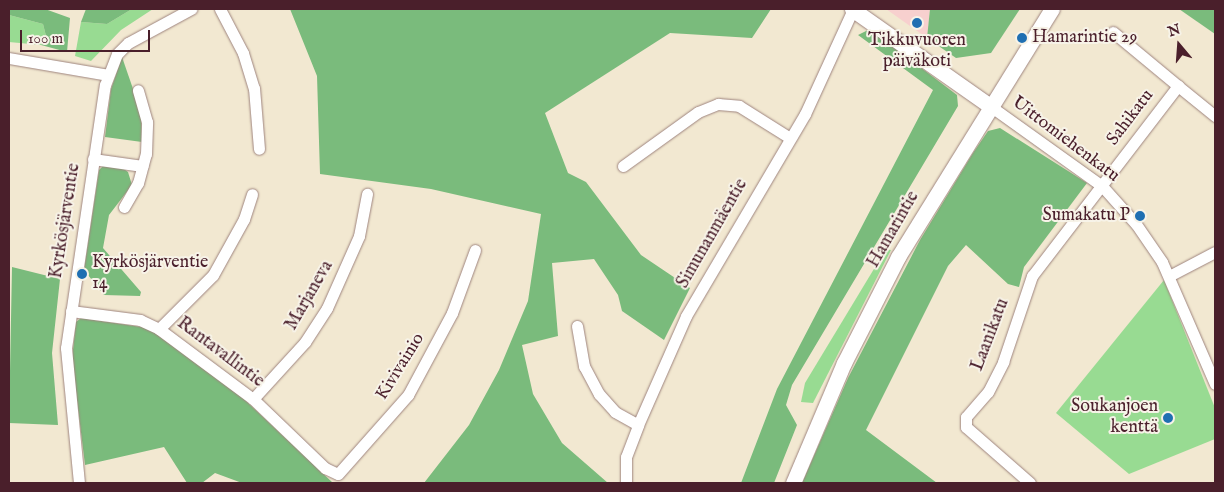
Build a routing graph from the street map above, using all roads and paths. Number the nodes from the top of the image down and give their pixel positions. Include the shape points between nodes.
1 (190, 9) edge
2 (220, 9) edge
3 (852, 9) edge
4 (1052, 9) edge
5 (1113, 32) dead end
6 (9, 58) edge
7 (108, 75) junction
8 (1178, 86) junction
9 (138, 90) dead end
10 (993, 108) junction
11 (1215, 116) edge
12 (790, 138) junction
13 (259, 149) dead end
14 (93, 159) junction
15 (143, 166) junction
16 (623, 166) dead end
17 (1102, 186) junction
18 (252, 194) dead end
19 (367, 194) dead end
20 (124, 207) dead end
21 (475, 250) dead end
22 (1215, 252) edge
23 (1169, 276) junction
24 (71, 311) junction
25 (577, 326) dead end
26 (159, 329) junction
27 (1214, 379) edge
28 (253, 399) junction
29 (638, 425) junction
30 (325, 468) joint
31 (79, 483) edge
32 (626, 483) edge
33 (793, 483) edge
34 (1030, 483) edge

1 - 7 street, Kyrkösjärventie via 128,43
2 - 13 street via 243,53 254,88
3 - 10 main road
3 - 12 street, Simunanmäentie
4 - 10 main road, Hamarintie
5 - 8 street
6 - 7 street
7 - 14 street, Kyrkösjärventie
8 - 11 street, Sahikatu
8 - 17 street, Sahikatu
9 - 15 street via 147,122
10 - 17 street, Uittomiehenkatu
10 - 33 main road, Hamarintie via 898,257 840,372
12 - 16 street via 738,106 718,104 698,112
12 - 29 street, Simunanmäentie via 698,293
14 - 15 street
14 - 24 street, Kyrkösjärventie
15 - 20 street
17 - 23 street, Uittomiehenkatu via 1145,236
17 - 34 street, Laanikatu via 1032,276 1003,362 988,392 966,417 966,427 972,436
18 - 26 street via 244,219 213,275
19 - 28 street, Marjaneva via 359,236 327,308 305,342
21 - 30 street, Kivivainio via 452,313 408,395 346,468 338,474
22 - 23 street
23 - 27 street, Uittomiehenkatu
24 - 26 street, Rantavallintie via 140,320
24 - 31 street, Kyrkösjärventie via 67,375
25 - 29 street via 584,366 599,394 616,412
26 - 28 street, Rantavallintie
28 - 30 street, Rantavallintie
29 - 32 street, Simunanmäentie via 626,457

